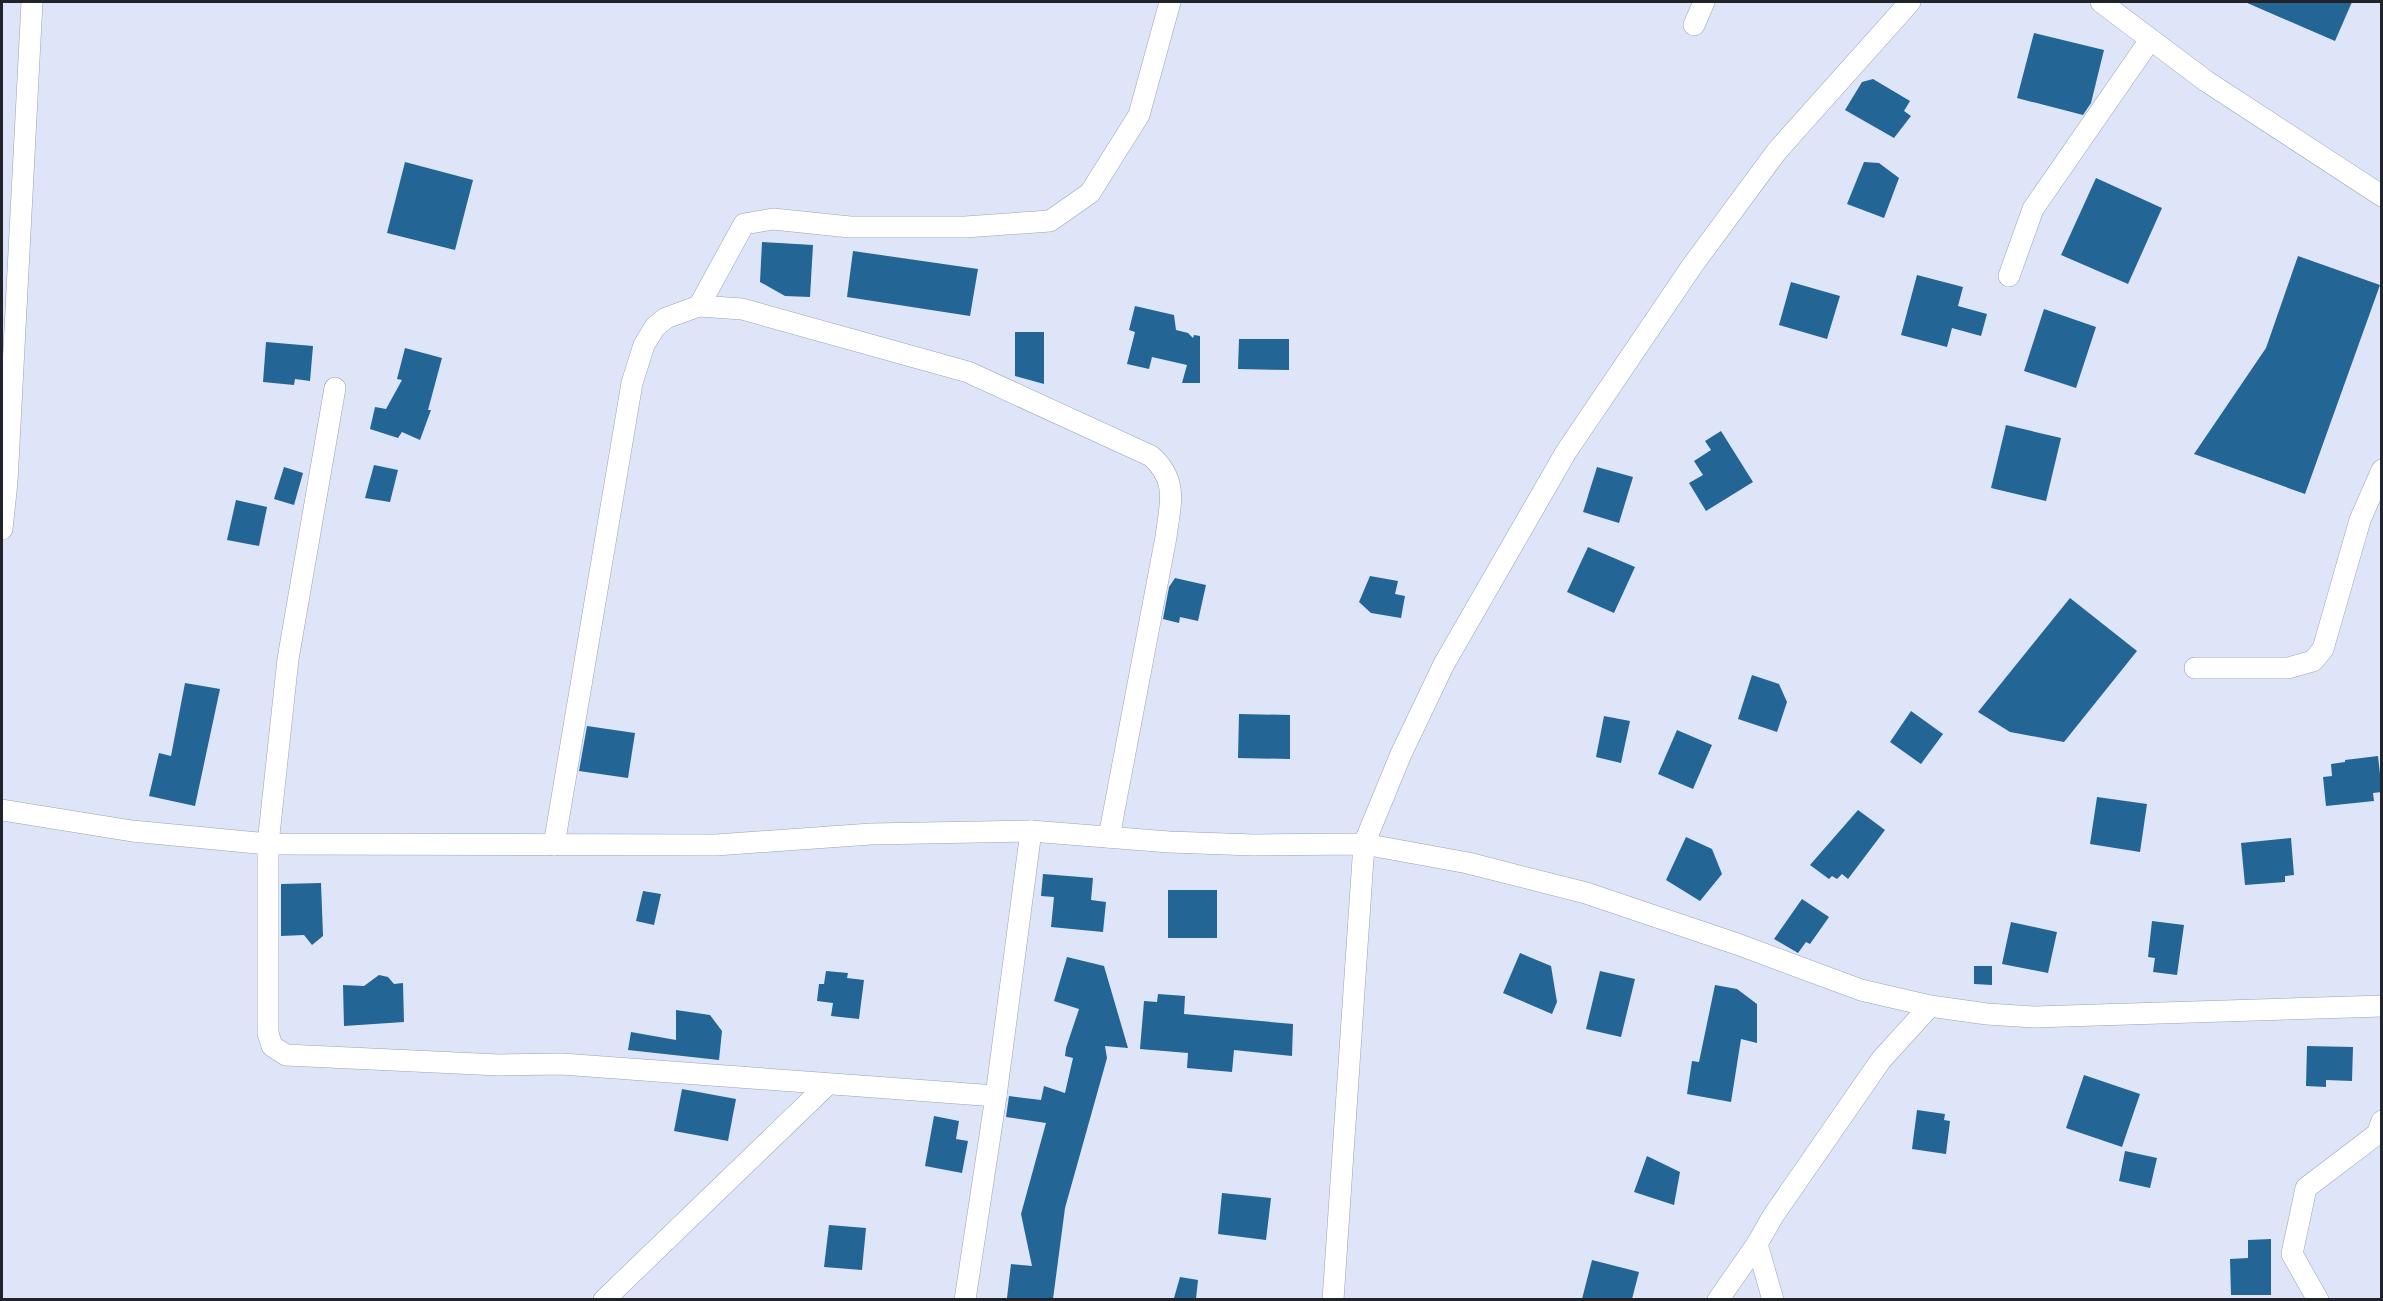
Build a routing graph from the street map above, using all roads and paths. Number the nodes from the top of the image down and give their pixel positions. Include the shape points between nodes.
1 (32, 2) edge
2 (1170, 2) edge
3 (1704, 2) edge
4 (1910, 2) edge
5 (2101, 2) edge
6 (1694, 25) dead end
7 (2150, 40) junction
8 (2382, 196) edge
9 (2009, 276) dead end
10 (699, 306) junction
11 (335, 388) dead end
12 (2382, 470) edge
13 (2, 529) edge
14 (2195, 669) dead end
15 (2, 810) edge
16 (1031, 831) junction
17 (1109, 837) junction
18 (268, 844) junction
19 (1364, 844) junction
20 (554, 845) junction
21 (1930, 1006) junction
22 (2382, 1006) edge
23 (827, 1085) junction
24 (996, 1096) junction
25 (2382, 1122) edge
26 (1757, 1244) junction
27 (604, 1299) edge
28 (966, 1299) edge
29 (1333, 1299) edge
30 (1719, 1299) edge
31 (1773, 1299) edge
32 (2318, 1299) edge

1 - 13 street
2 - 10 street via 1139,115 1090,193 1050,221 965,227 850,227 773,219 744,224
3 - 6 street
4 - 19 street via 1777,150 1692,266 1566,453 1444,664
5 - 7 street
7 - 8 street
7 - 9 street via 2032,209
10 - 17 street via 742,309 968,372 1151,456 1163,466 1170,479 1171,497 1166,537
10 - 20 street via 666,318 655,327 644,345 632,383
11 - 18 street via 288,659
12 - 14 street via 2360,519 2323,649 2313,661 2288,668
15 - 18 street via 132,831
16 - 17 street
16 - 20 street via 871,834 716,845
16 - 24 street
17 - 19 street via 1254,845
18 - 20 street
18 - 23 street via 267,1033 278,1052 487,1065 631,1068
19 - 21 street via 1468,863 1586,893 1861,990
19 - 29 street
21 - 22 street via 2034,1017
21 - 26 street via 1881,1060
23 - 24 street
23 - 27 street
24 - 28 street
25 - 32 street via 2377,1134 2306,1188 2292,1254
26 - 30 street
26 - 31 street

